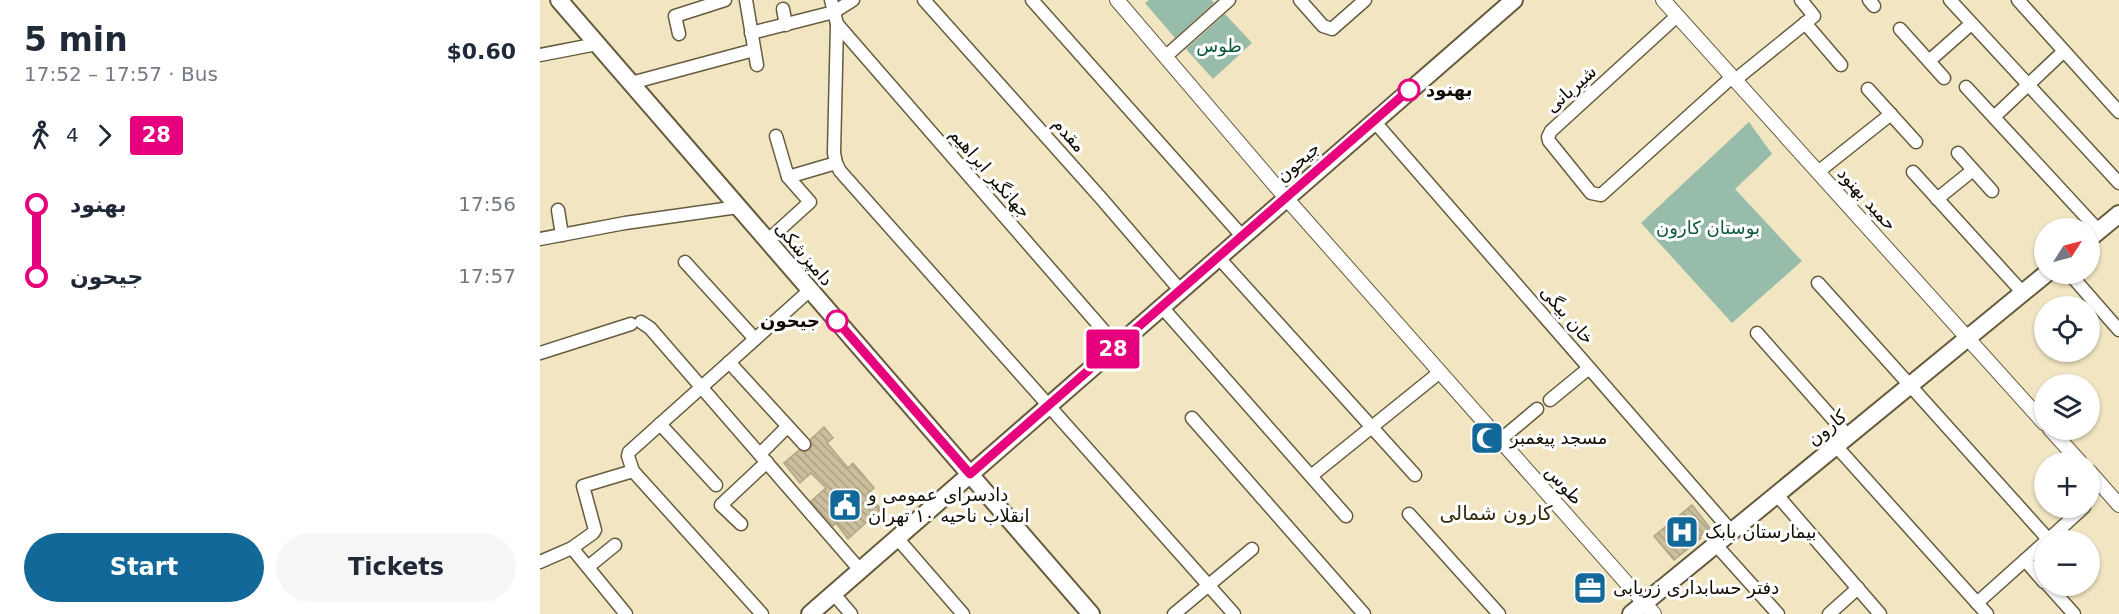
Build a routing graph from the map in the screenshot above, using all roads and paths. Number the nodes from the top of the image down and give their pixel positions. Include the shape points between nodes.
1 (559, 0) edge
2 (724, 0) edge
3 (746, 0) edge
4 (853, 0) edge
5 (1032, 0) edge
6 (1117, 0) edge
7 (1229, 0) edge
8 (1300, 0) edge
9 (1365, 0) edge
10 (1514, 0) edge
11 (1663, 0) edge
12 (1801, 0) edge
13 (1950, 0) edge
14 (2018, 0) edge
15 (929, 2) edge
16 (783, 9) dead end
17 (834, 12) edge
18 (1677, 16) junction
19 (1805, 23) junction
20 (1971, 24) junction
21 (786, 25) junction
22 (1900, 29) dead end
23 (751, 33) junction
24 (679, 34) dead end
25 (597, 44) junction
26 (754, 50) junction
27 (2064, 51) junction
28 (540, 55) edge
29 (1165, 57) junction
30 (1929, 61) junction
31 (757, 65) dead end
32 (1841, 65) dead end
33 (1734, 78) junction
34 (1944, 78) dead end
35 (631, 83) junction
36 (2028, 86) junction
37 (1966, 87) dead end
38 (1869, 88) dead end
39 (2119, 112) edge
40 (1891, 114) junction
41 (1994, 117) junction
42 (1374, 121) junction
43 (776, 136) dead end
44 (1916, 142) dead end
45 (1958, 153) dead end
46 (836, 163) junction
47 (1973, 170) junction
48 (1818, 172) junction
49 (1913, 172) dead end
50 (788, 177) junction
51 (2119, 183) edge
52 (1992, 191) dead end
53 (1286, 198) junction
54 (1937, 199) junction
55 (738, 207) junction
56 (558, 210) dead end
57 (2119, 214) edge
58 (2080, 218) edge
59 (2100, 230) edge
60 (562, 235) junction
61 (1242, 236) junction
62 (540, 239) edge
63 (767, 241) junction
64 (1218, 257) junction
65 (685, 262) dead end
66 (1818, 283) dead end
67 (2034, 284) edge
68 (2079, 284) edge
69 (810, 290) junction
70 (1180, 290) junction
71 (2023, 293) junction
72 (1161, 306) junction
73 (2119, 330) edge
74 (1757, 333) dead end
75 (1968, 338) junction
76 (755, 339) junction
77 (1117, 345) junction
78 (540, 353) edge
79 (729, 362) junction
80 (1589, 368) junction
81 (1440, 372) junction
82 (1910, 386) junction
83 (700, 388) junction
84 (1550, 400) dead end
85 (1050, 404) junction
86 (1537, 410) dead end
87 (2034, 412) edge
88 (1192, 418) dead end
89 (660, 424) junction
90 (787, 427) junction
91 (1372, 428) junction
92 (1500, 440) junction
93 (2060, 440) edge
94 (1842, 441) junction
95 (804, 444) dead end
96 (2071, 452) edge
97 (764, 458) junction
98 (633, 471) junction
99 (970, 474) junction
100 (1414, 475) dead end
101 (1311, 476) junction
102 (2100, 483) edge
103 (716, 485) dead end
104 (1777, 495) junction
105 (2119, 505) edge
106 (1409, 514) dead end
107 (1346, 516) dead end
108 (2072, 518) edge
109 (741, 525) dead end
110 (2037, 530) edge
111 (2059, 530) edge
112 (1732, 532) junction
113 (897, 538) junction
114 (615, 545) dead end
115 (1716, 545) junction
116 (572, 548) junction
117 (1252, 549) dead end
118 (2034, 552) edge
119 (2025, 560) junction
120 (540, 562) edge
121 (588, 567) junction
122 (860, 570) junction
123 (2034, 570) edge
124 (1208, 585) junction
125 (1858, 588) junction
126 (833, 594) junction
127 (2058, 596) edge
128 (1977, 603) junction
129 (1643, 610) edge
130 (626, 614) edge
131 (762, 614) edge
132 (810, 614) edge
133 (851, 614) edge
134 (963, 614) edge
135 (1092, 614) edge
136 (1174, 614) edge
137 (1234, 614) edge
138 (1364, 614) edge
139 (1499, 614) edge
140 (1778, 614) edge
141 (1828, 614) edge
142 (1880, 614) edge
143 (1987, 614) edge
144 (2074, 614) edge

1 - 25 main road, دامپزشکی
2 - 24 street via 675,16
3 - 23 street
4 - 17 street
5 - 61 street
6 - 29 street, طوس
7 - 29 street
8 - 9 street via 1323,26 1332,29
10 - 42 main road, جیحون
11 - 18 street, حمید بهنود
12 - 19 street via 1814,16
13 - 20 street
14 - 27 street
15 - 70 street, مقدم
16 - 21 street
17 - 21 street
17 - 46 street
17 - 77 street, جهانگیر ابراهیم
18 - 33 street, حمید بهنود
18 - 33 street, شیربانی via 1548,137 1592,193 1601,195
19 - 32 street
19 - 33 street
20 - 30 street
20 - 36 street
21 - 23 street
22 - 30 street
23 - 26 street
25 - 28 street
25 - 35 main road, دامپزشکی
26 - 31 street
26 - 35 street
27 - 36 street
27 - 39 street
29 - 53 street, طوس
30 - 34 street
33 - 48 street, حمید بهنود
35 - 55 main road, دامپزشکی
36 - 41 street
36 - 51 street
37 - 41 street
38 - 40 street
40 - 44 street
40 - 48 street
41 - 58 street
42 - 53 main road, جیحون
42 - 80 street, خان بیگی
43 - 50 street
45 - 47 street
46 - 50 street
46 - 85 street via 852,186
47 - 52 street
47 - 54 street
48 - 75 street, حمید بهنود
49 - 54 street
50 - 63 street via 810,202
53 - 61 main road, جیحون
53 - 81 street, طوس
54 - 71 street
55 - 60 street
55 - 63 main road, دامپزشکی
56 - 60 street
57 - 59 main road
60 - 62 street
61 - 64 main road, جیحون
63 - 69 main road, دامپزشکی
64 - 70 main road, جیحون
64 - 91 street
65 - 76 street
66 - 82 street
67 - 71 main road, کارون
68 - 73 street
69 - 76 street
69 - 99 main road, دامپزشکی
70 - 72 main road, جیحون
71 - 75 main road, کارون
72 - 77 main road, جیحون
72 - 101 street
74 - 94 street
75 - 82 main road, کارون
75 - 87 street, حمید بهنود
76 - 79 street
77 - 85 main road, جیحون
78 - 83 street via 636,323 650,328
79 - 83 street
79 - 90 street
80 - 84 street
80 - 112 street, خان بیگی
81 - 91 street
81 - 92 street, طوس
82 - 94 main road, کارون
82 - 110 street
83 - 89 street
83 - 97 street
85 - 99 main road, جیحون
85 - 124 street
86 - 92 street
88 - 138 street
89 - 98 street via 628,452
89 - 103 street
90 - 95 street
90 - 97 street
91 - 100 street
91 - 101 street
92 - 129 street, طوس
93 - 96 street
94 - 104 main road, کارون
94 - 128 street
97 - 109 street via 721,505
97 - 122 street
98 - 116 street via 583,486 595,530
98 - 131 street
99 - 113 main road, جیحون
99 - 135 main road, دامپزشکی
101 - 107 street
102 - 105 street
104 - 112 main road, کارون
104 - 125 street
106 - 139 street
108 - 111 street
112 - 115 main road, کارون
113 - 122 main road, جیحون
113 - 134 street
114 - 121 street
115 - 129 main road, کارون
115 - 140 street
116 - 120 street
116 - 121 street
117 - 124 street
118 - 119 street
119 - 123 street
119 - 128 street
121 - 130 street
122 - 126 main road, جیحون
124 - 136 street
124 - 137 street
125 - 141 street
125 - 142 street
126 - 132 main road, جیحون
126 - 133 street
127 - 144 street
128 - 143 street

